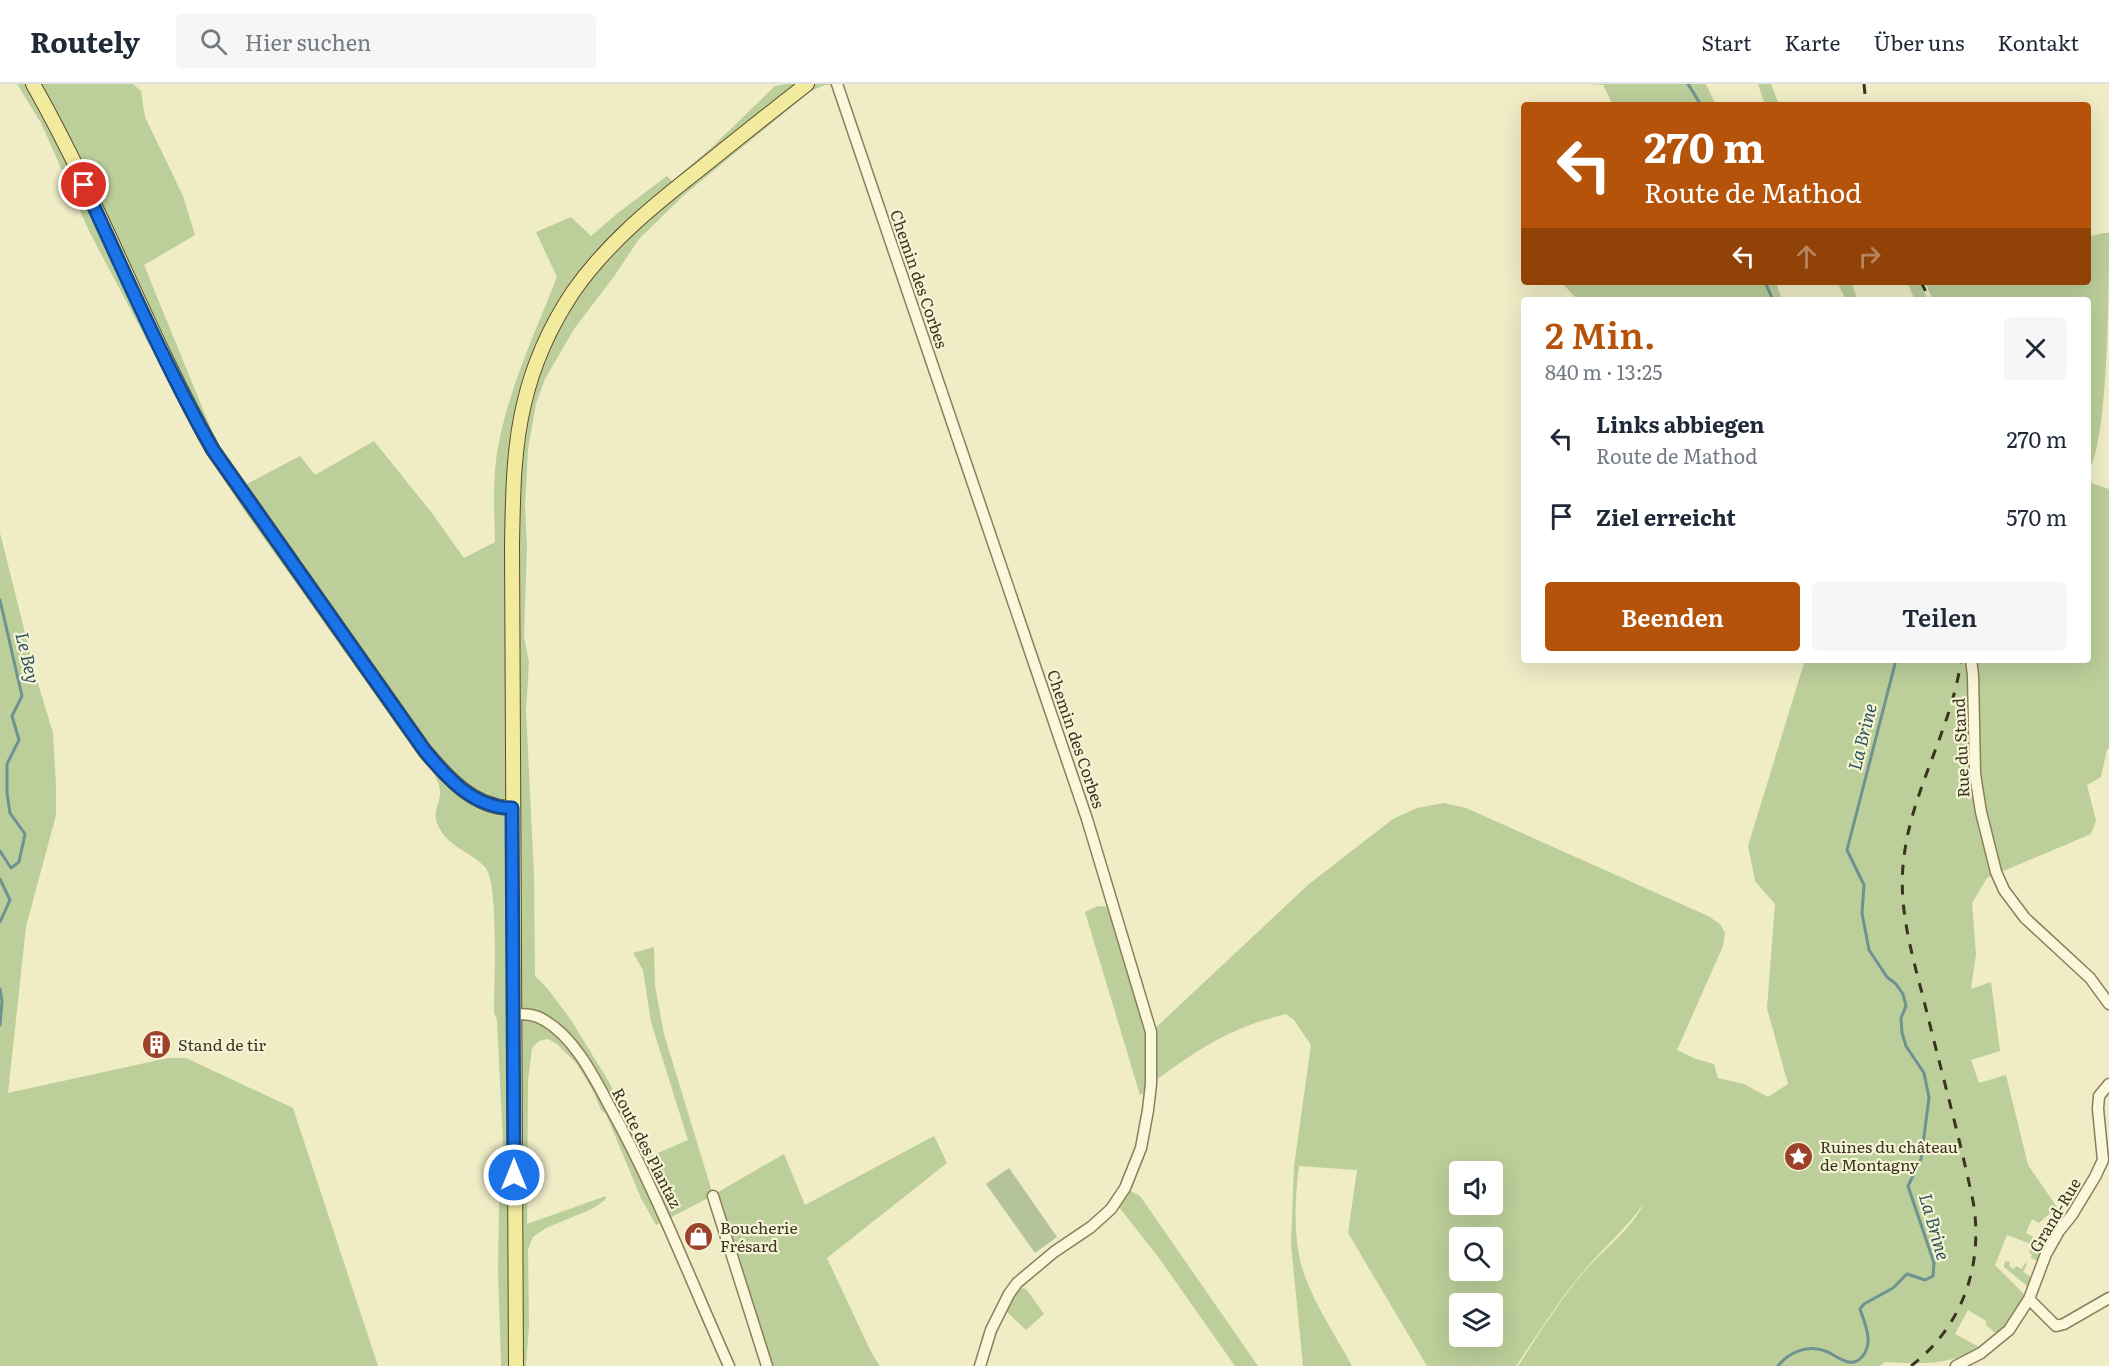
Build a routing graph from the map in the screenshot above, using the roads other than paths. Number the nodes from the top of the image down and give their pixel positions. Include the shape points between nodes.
1 (33, 84) edge
2 (807, 84) edge
3 (837, 84) edge
4 (1971, 663) edge
5 (512, 808) junction
6 (2109, 1004) edge
7 (513, 1014) junction
8 (2109, 1084) edge
9 (712, 1196) dead end
10 (2109, 1298) edge
11 (2029, 1299) junction
12 (516, 1366) edge
13 (729, 1366) edge
14 (767, 1366) edge
15 (980, 1366) edge
16 (1956, 1366) edge

1 - 5 main road via 213,450 450,781 497,808
2 - 5 main road via 613,244 573,293 539,360 524,403 513,498
3 - 15 street, Chemin des Corbes via 1087,819 1151,1032 1148,1110 1141,1148 1125,1188 1098,1221 1017,1283 992,1330
4 - 6 street, Rue du Stand via 1975,774 1996,872 2019,912 2090,978
5 - 7 main road
7 - 12 main road
7 - 13 street, Route des Plantaz via 529,1014 558,1030 595,1079 665,1216
8 - 11 street, Grand-Rue via 2099,1096 2103,1160 2046,1254
9 - 14 street
10 - 11 street via 2056,1326
11 - 16 street, Grand-Rue via 2009,1330 1981,1353

